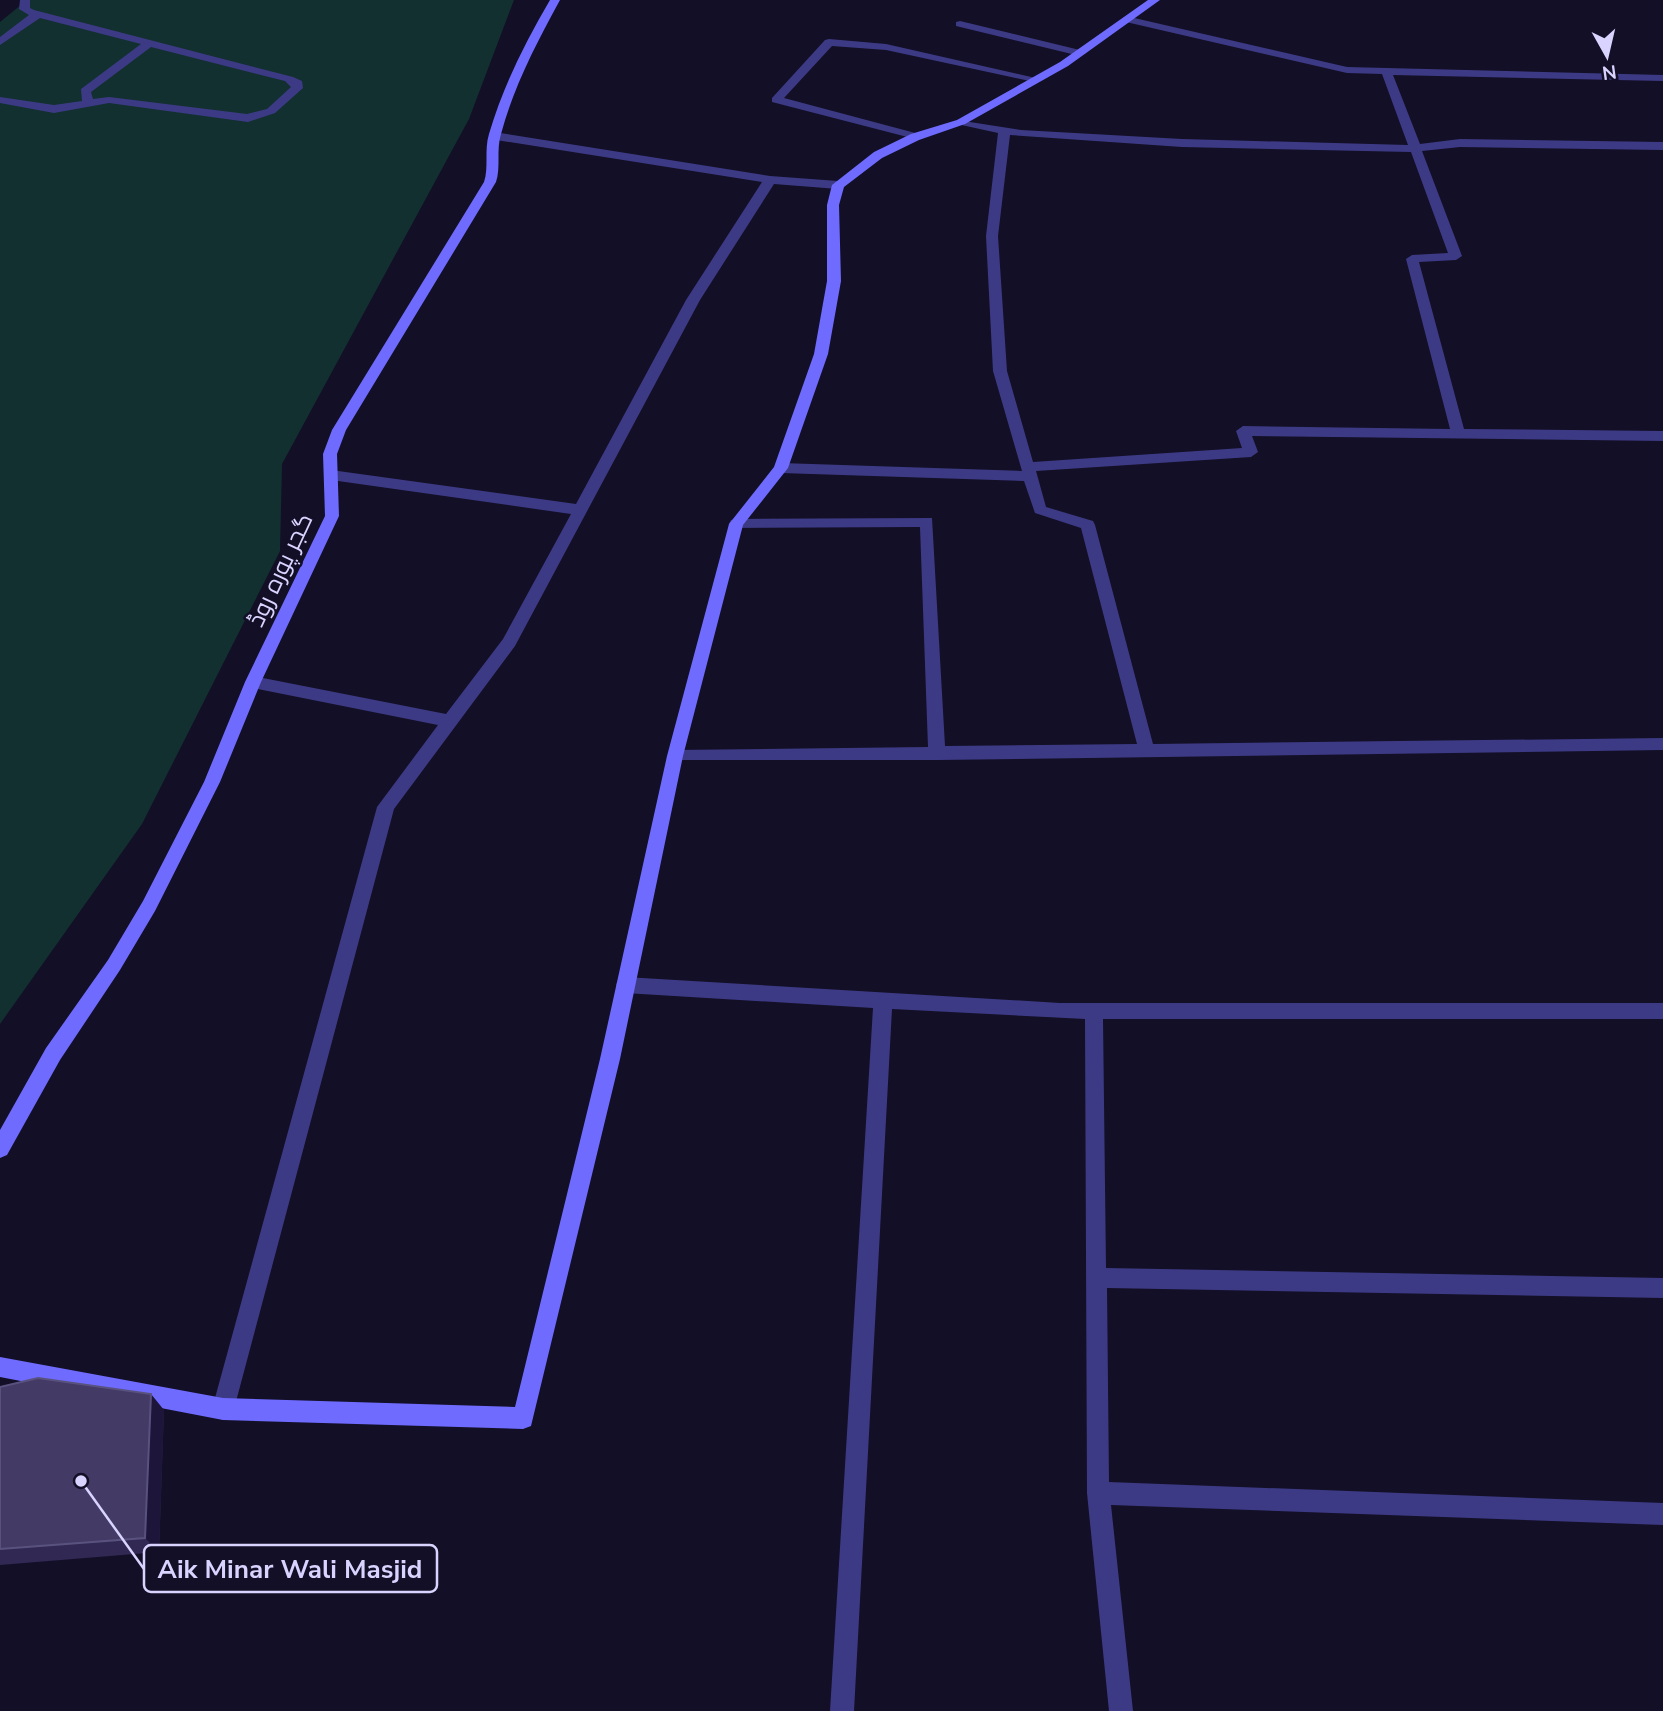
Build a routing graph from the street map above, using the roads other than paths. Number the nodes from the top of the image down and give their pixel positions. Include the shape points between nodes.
1 (25, 0) edge
2 (555, 0) edge
3 (1155, 0) edge
4 (38, 14) junction
5 (1130, 20) junction
6 (960, 24) dead end
7 (0, 42) edge
8 (149, 43) junction
9 (1080, 53) junction
10 (1386, 70) junction
11 (1663, 78) edge
12 (1034, 79) junction
13 (0, 100) edge
14 (88, 101) junction
15 (961, 122) junction
16 (1004, 132) junction
17 (494, 136) junction
18 (915, 137) junction
19 (1663, 146) edge
20 (1414, 148) junction
21 (770, 180) junction
22 (838, 185) junction
23 (1458, 434) junction
24 (1663, 436) edge
25 (781, 468) junction
26 (1029, 471) junction
27 (331, 475) junction
28 (580, 510) junction
29 (736, 524) junction
30 (253, 682) junction
31 (450, 721) junction
32 (1663, 744) edge
33 (1147, 751) junction
34 (937, 754) junction
35 (674, 756) junction
36 (625, 985) junction
37 (883, 1000) junction
38 (1094, 1011) junction
39 (1663, 1011) edge
40 (0, 1149) edge
41 (1096, 1278) junction
42 (1663, 1288) edge
43 (0, 1367) edge
44 (223, 1409) junction
45 (1098, 1493) junction
46 (1663, 1514) edge
47 (842, 1711) edge
48 (1121, 1711) edge

1 - 4 street via 24,9
2 - 17 street, گجر پورہ روڈ via 519,65
3 - 5 street
4 - 7 street
4 - 8 street
5 - 9 street
5 - 10 street via 1335,67
6 - 9 street
8 - 14 street via 85,91
8 - 14 street via 289,79 298,83 297,88 271,111 248,118
9 - 12 street
10 - 11 street
10 - 20 street
12 - 15 street
12 - 18 street via 886,47 829,42 776,100
13 - 14 street via 54,109
15 - 16 street
15 - 18 street
16 - 20 street via 1182,143
16 - 26 street via 992,236 1000,371
17 - 21 street
17 - 27 street, گجر پورہ روڈ via 490,182 339,430 330,454
18 - 22 street via 878,155
19 - 20 street via 1460,143
20 - 23 street via 1456,256 1412,259
21 - 22 street
21 - 28 street via 692,300
22 - 25 street via 833,205 834,281 829,320
23 - 24 street
23 - 26 street via 1243,431 1251,452
25 - 26 street
25 - 29 street
26 - 33 street via 1040,510 1088,525
27 - 28 street
27 - 30 street, گجر پورہ روڈ via 332,516
28 - 31 street via 509,642
29 - 34 street via 927,522
29 - 35 street
30 - 31 street
30 - 40 street, گجر پورہ روڈ via 212,782 149,906 53,1054
31 - 44 street via 386,807
32 - 33 street
33 - 34 street
34 - 35 street
35 - 36 street
36 - 37 street
36 - 44 street via 523,1418
37 - 38 street
37 - 47 street
38 - 39 street
38 - 41 street
41 - 42 street
41 - 45 street
43 - 44 street
45 - 46 street
45 - 48 street

